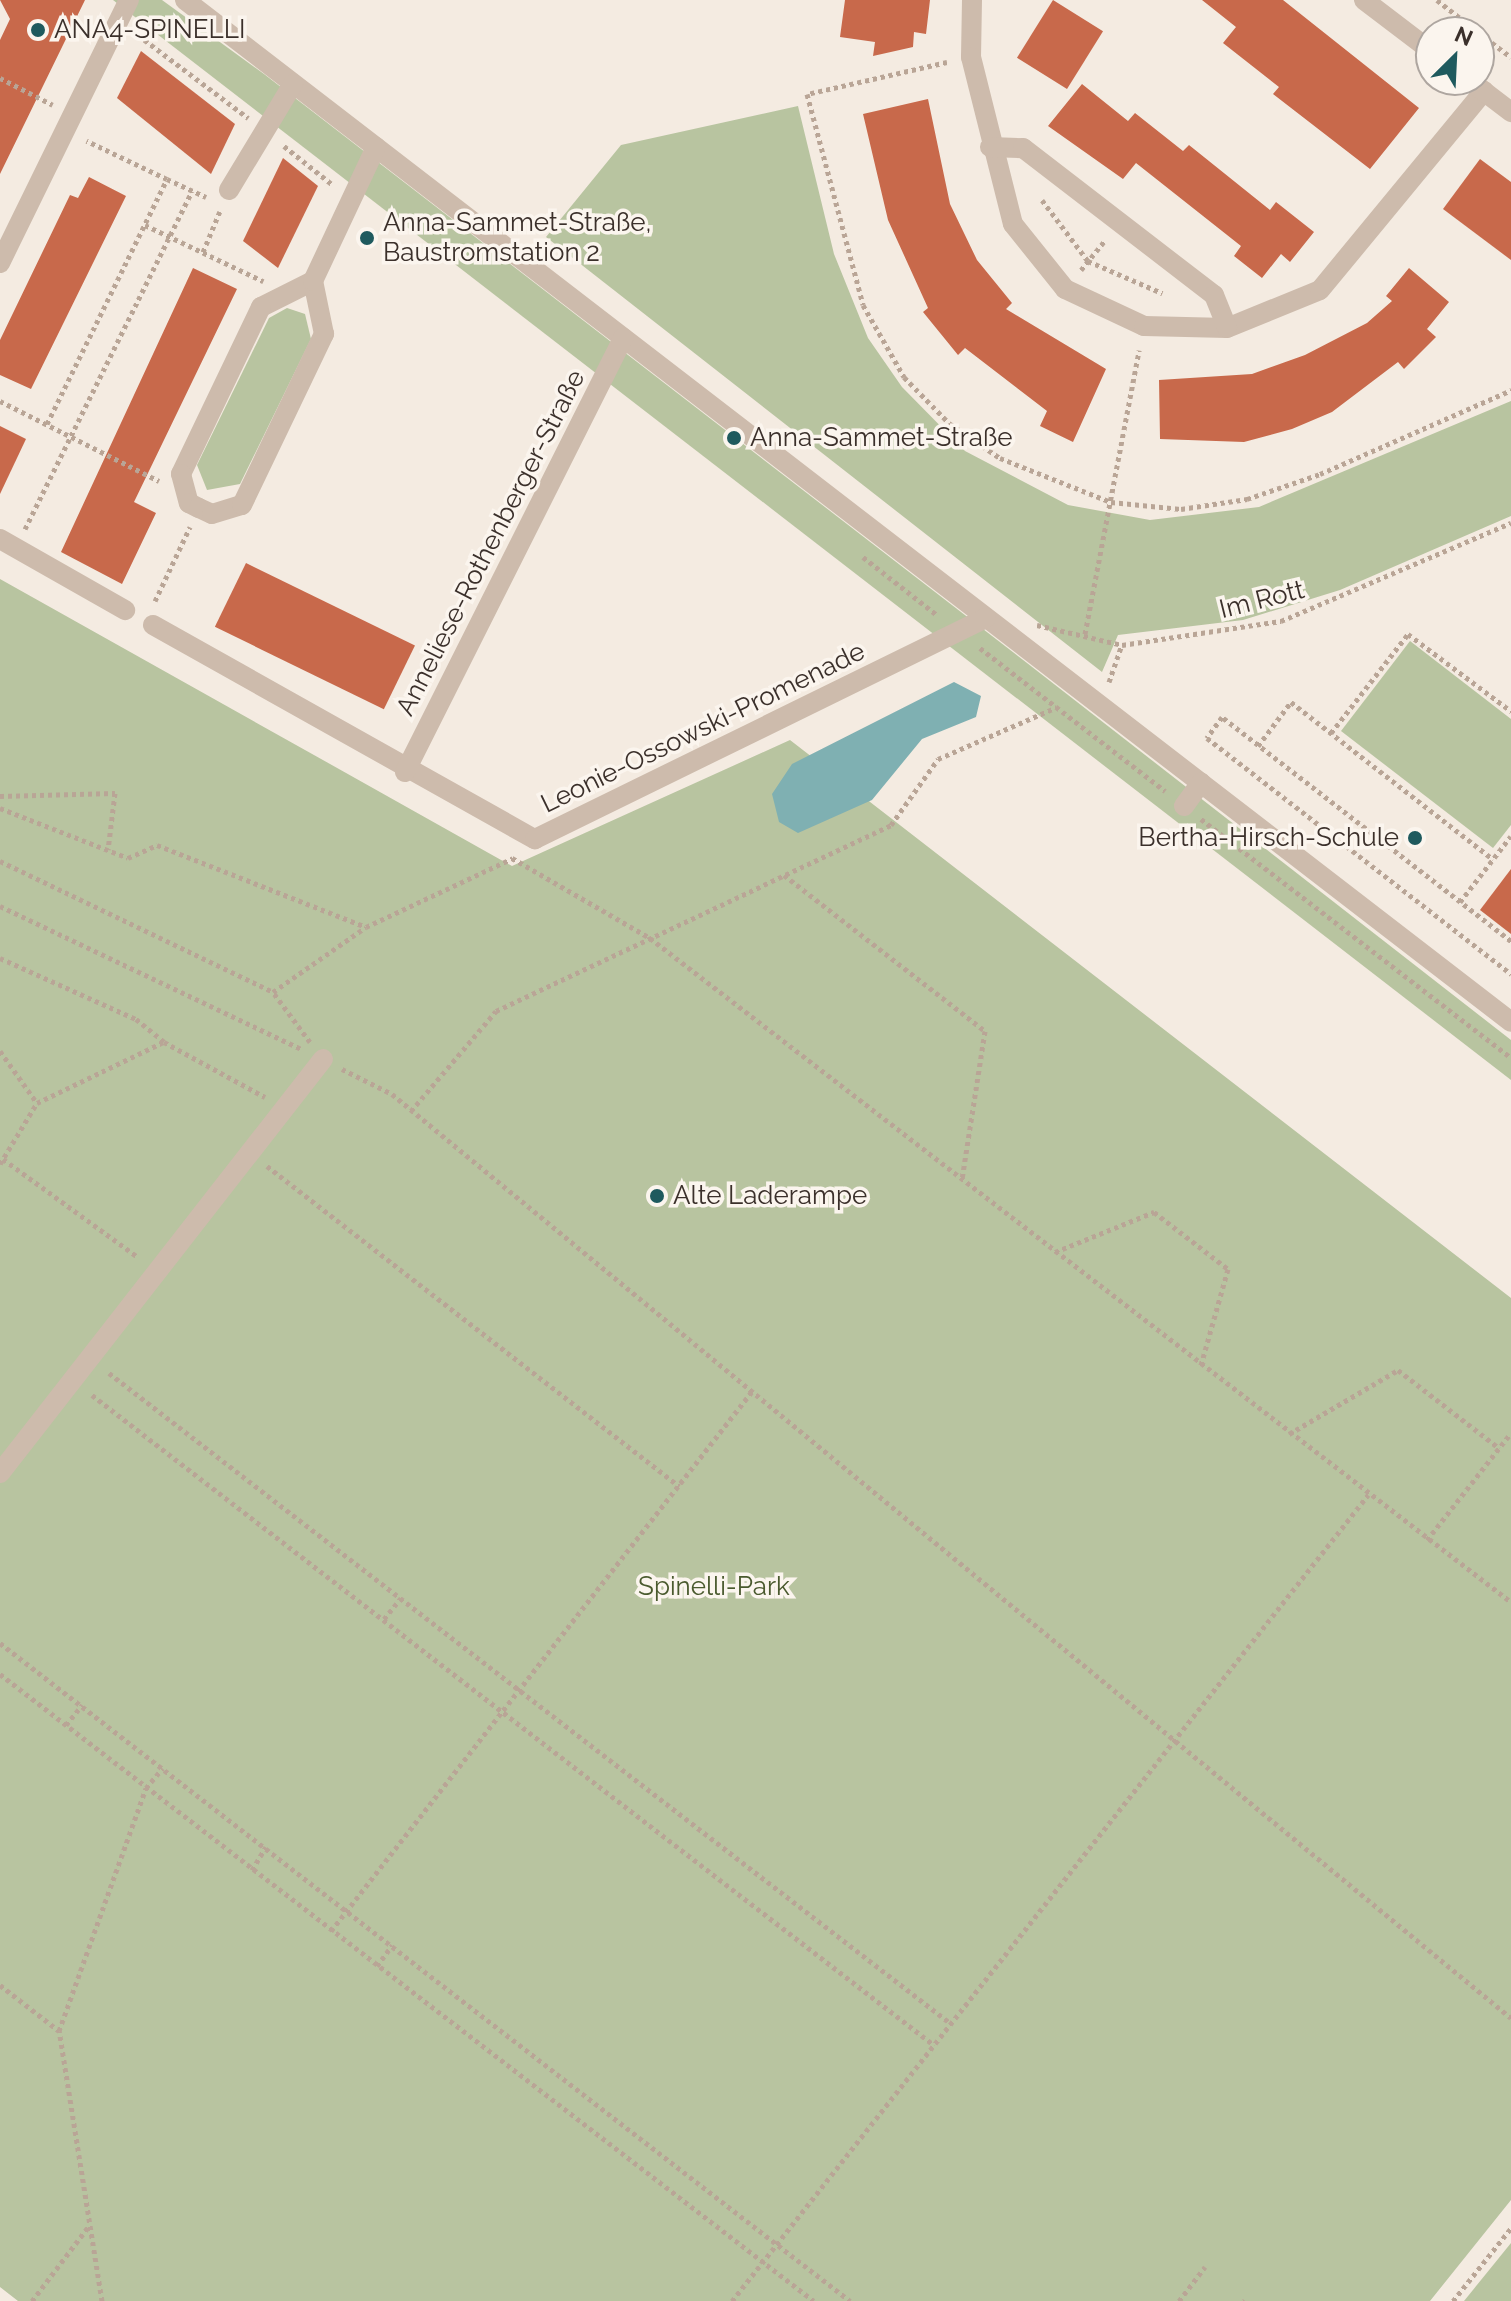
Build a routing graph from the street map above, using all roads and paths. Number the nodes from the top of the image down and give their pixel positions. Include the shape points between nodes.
1 (129, 0) edge
2 (185, 0) edge
3 (972, 0) edge
4 (1364, 0) edge
5 (1437, 0) edge
6 (1458, 16) edge
7 (119, 21) junction
8 (1415, 39) edge
9 (1495, 44) edge
10 (971, 57) junction
11 (1511, 57) edge
12 (0, 78) edge
13 (293, 84) junction
14 (1469, 96) edge
15 (1489, 96) edge
16 (1511, 112) edge
17 (68, 123) junction
18 (263, 129) junction
19 (376, 147) junction
20 (990, 147) junction
21 (167, 179) junction
22 (229, 190) dead end
23 (192, 191) junction
24 (351, 200) junction
25 (1042, 200) dead end
26 (1119, 223) junction
27 (145, 225) junction
28 (170, 237) junction
29 (203, 252) junction
30 (1088, 261) junction
31 (0, 263) edge
32 (313, 281) junction
33 (1065, 289) junction
34 (1162, 293) dead end
35 (276, 300) junction
36 (1144, 326) junction
37 (1227, 328) junction
38 (623, 338) junction
39 (1511, 390) edge
40 (0, 401) edge
41 (47, 424) junction
42 (72, 437) junction
43 (184, 487) junction
44 (1111, 502) junction
45 (199, 508) junction
46 (1511, 523) edge
47 (8, 544) edge
48 (125, 610) dead end
49 (152, 616) joint
50 (986, 618) junction
51 (1085, 634) junction
52 (1012, 637) junction
53 (1122, 645) junction
54 (981, 649) dead end
55 (1094, 701) junction
56 (1056, 707) junction
57 (1511, 711) edge
58 (1331, 733) junction
59 (1258, 746) junction
60 (405, 772) junction
61 (1201, 783) junction
62 (0, 796) edge
63 (1184, 806) junction
64 (0, 808) edge
65 (1511, 836) edge
66 (108, 850) junction
67 (1493, 859) junction
68 (0, 861) edge
69 (784, 875) junction
70 (1460, 902) junction
71 (0, 906) edge
72 (366, 927) junction
73 (650, 938) junction
74 (1511, 941) edge
75 (0, 958) edge
76 (1511, 974) edge
77 (273, 992) junction
78 (1511, 1022) edge
79 (164, 1042) junction
80 (0, 1051) edge
81 (1511, 1058) edge
82 (323, 1059) junction
83 (37, 1103) junction
84 (283, 1110) junction
85 (411, 1111) junction
86 (251, 1153) junction
87 (2, 1161) edge
88 (962, 1179) junction
89 (1055, 1252) junction
90 (158, 1272) junction
91 (89, 1358) junction
92 (1201, 1365) junction
93 (72, 1380) junction
94 (753, 1390) junction
95 (1511, 1433) edge
96 (1289, 1434) junction
97 (1499, 1448) junction
98 (0, 1473) edge
99 (679, 1486) junction
100 (1368, 1495) junction
101 (1427, 1540) junction
102 (401, 1598) junction
103 (1511, 1602) edge
104 (384, 1619) junction
105 (0, 1643) edge
106 (0, 1674) edge
107 (523, 1690) junction
108 (82, 1705) junction
109 (505, 1713) junction
110 (66, 1725) junction
111 (1175, 1739) junction
112 (163, 1768) junction
113 (146, 1788) junction
114 (266, 1847) junction
115 (251, 1870) junction
116 (347, 1910) junction
117 (331, 1931) junction
118 (392, 1945) junction
119 (377, 1966) junction
120 (0, 1985) edge
121 (1511, 2018) edge
122 (950, 2023) junction
123 (59, 2031) junction
124 (934, 2045) junction
125 (89, 2225) junction
126 (1511, 2228) edge
127 (776, 2245) junction
128 (763, 2261) junction
129 (1205, 2267) dead end
130 (32, 2301) edge
131 (102, 2301) edge
132 (732, 2301) edge
133 (814, 2301) edge
134 (850, 2301) edge
135 (1179, 2301) edge
136 (1453, 2301) edge

1 - 7 street
2 - 13 street
3 - 10 street
4 - 8 street
5 - 6 path
7 - 17 street
7 - 18 path
9 - 11 path
10 - 20 street
10 - 44 path via 807,94 838,233 863,305 904,377 949,423 1000,458
12 - 17 path
13 - 18 street
13 - 19 street
14 - 37 street via 1330,282
15 - 16 street
17 - 21 path
17 - 31 street
18 - 22 street
18 - 24 path
19 - 24 street
19 - 38 street
20 - 26 street via 1023,148
20 - 33 street via 1013,224
21 - 23 path
21 - 27 path
23 - 28 path
23 - 29 path via 223,204
24 - 32 street
25 - 30 path
26 - 30 path
26 - 37 street via 1214,295
27 - 28 path
27 - 41 path
28 - 29 path
28 - 42 path
29 - 35 path via 269,283
30 - 33 path
30 - 34 path
32 - 35 street
32 - 45 street via 324,334 242,505 212,514
33 - 36 street
35 - 43 street via 261,307 181,474
36 - 37 street
36 - 44 path
38 - 50 street
38 - 60 street, Anneliese-Rothenberger-Straße
39 - 44 path via 1247,499 1181,509
40 - 41 path
41 - 42 path
42 - 43 path
42 - 47 path
43 - 45 street
44 - 51 path
45 - 49 path
46 - 53 path, Im Rott via 1281,621
47 - 48 street
49 - 60 street, Leonie-Ossowski-Promenade
50 - 52 street
50 - 60 street, Leonie-Ossowski-Promenade via 535,839
51 - 52 path, Im Rott via 1034,624
51 - 53 path, Im Rott
52 - 55 street
53 - 55 path
54 - 56 path
55 - 61 street
56 - 63 path
56 - 69 path via 938,759 891,825
57 - 58 path via 1408,634
58 - 59 path via 1291,702
58 - 67 path
59 - 70 path
59 - 76 path via 1222,717 1207,738
61 - 63 street
61 - 78 street
62 - 66 path via 115,793
63 - 81 path
64 - 66 path
65 - 67 path
66 - 72 path via 128,858 157,845
67 - 70 path
68 - 77 path
69 - 73 path
69 - 88 path via 985,1031
70 - 74 path
71 - 82 path
72 - 73 path via 512,858
72 - 77 path
73 - 85 path via 496,1011
73 - 88 path
75 - 79 path via 136,1019
77 - 82 path
79 - 83 path
79 - 84 path
80 - 83 path
82 - 84 street
82 - 85 path
83 - 87 path
84 - 86 street
85 - 94 path
86 - 90 street
86 - 99 path
87 - 90 path
88 - 89 path
89 - 92 path
89 - 92 path via 1154,1212 1228,1269
90 - 91 street
91 - 93 street
91 - 102 path
92 - 96 path
93 - 98 street
93 - 104 path
94 - 99 path
94 - 111 path
95 - 97 path
96 - 97 path via 1398,1370
96 - 100 path
97 - 101 path
99 - 107 path
100 - 101 path
100 - 111 path
101 - 103 path
102 - 104 path
102 - 107 path
104 - 109 path
105 - 108 path
106 - 110 path
107 - 109 path
107 - 122 path
108 - 110 path
108 - 112 path
109 - 116 path
109 - 124 path
110 - 113 path
111 - 121 path
111 - 122 path
112 - 113 path
112 - 114 path
113 - 115 path
113 - 123 path
114 - 115 path
114 - 116 path
115 - 117 path
116 - 117 path
116 - 118 path
117 - 119 path
118 - 119 path
118 - 127 path
119 - 128 path
120 - 123 path
122 - 124 path
123 - 125 path
124 - 127 path
125 - 130 path
125 - 131 path
126 - 136 path
127 - 128 path
127 - 134 path
128 - 132 path
128 - 133 path
129 - 135 path

